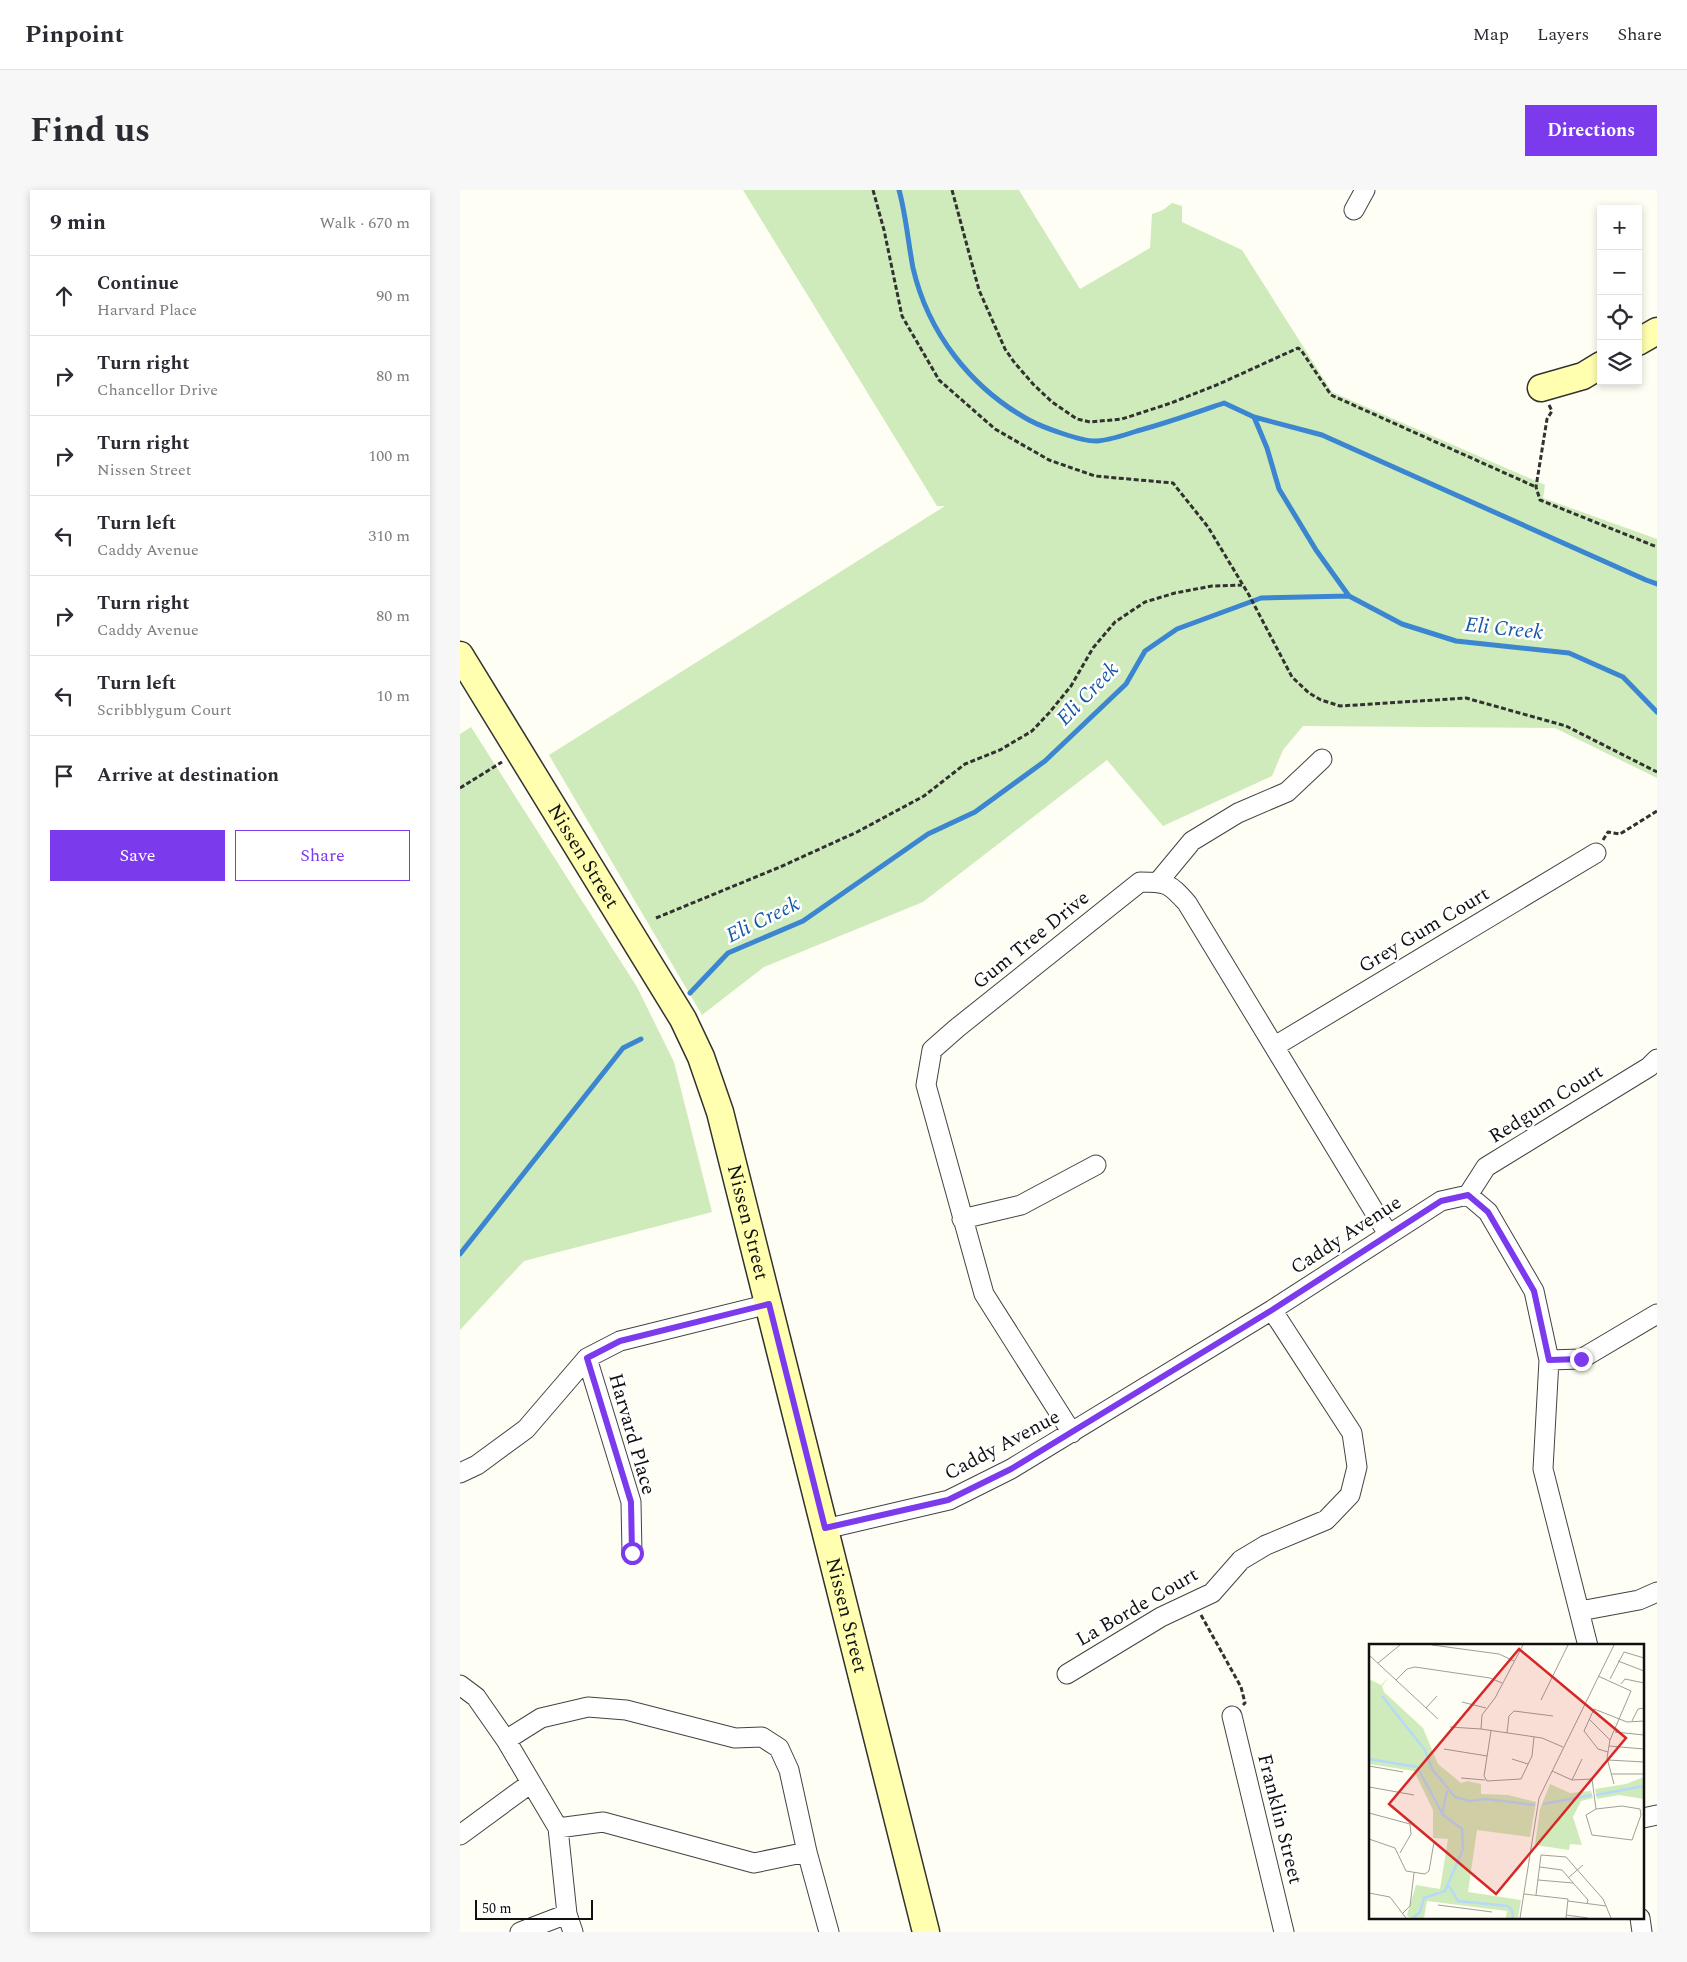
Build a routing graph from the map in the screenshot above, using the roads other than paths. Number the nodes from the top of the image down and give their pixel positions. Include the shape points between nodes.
1 (1365, 190) edge
2 (1354, 210) dead end
3 (1657, 331) edge
4 (1641, 340) edge
5 (1597, 367) edge
6 (1541, 388) road end
7 (460, 655) edge
8 (1322, 759) dead end
9 (1596, 853) road end
10 (1158, 882) junction
11 (1275, 1046) junction
12 (1657, 1059) edge
13 (1096, 1165) dead end
14 (1468, 1195) junction
15 (962, 1219) junction
16 (1388, 1234) junction
17 (769, 1304) junction
18 (1272, 1310) junction
19 (1657, 1314) edge
20 (587, 1358) junction
21 (1549, 1360) junction
22 (1072, 1433) junction
23 (460, 1473) edge
24 (825, 1528) junction
25 (632, 1553) dead end
26 (1657, 1592) edge
27 (1580, 1611) junction
28 (1588, 1644) edge
29 (1067, 1674) dead end
30 (460, 1685) edge
31 (1232, 1716) road end
32 (506, 1740) junction
33 (531, 1783) junction
34 (1657, 1816) edge
35 (1644, 1818) edge
36 (558, 1828) junction
37 (460, 1835) edge
38 (807, 1852) junction
39 (567, 1914) junction
40 (520, 1932) edge
41 (573, 1932) edge
42 (828, 1932) edge
43 (926, 1932) edge
44 (1284, 1932) edge

1 - 2 street
3 - 4 street
5 - 6 street via 1583,376
7 - 17 street, Nissen Street via 686,1027 701,1058 720,1112
8 - 10 street via 1287,792 1238,813 1192,840
9 - 11 street, Grey Gum Court
10 - 11 street via 1172,886 1187,903
10 - 15 street, Gum Tree Drive via 1140,882 932,1050 926,1085
11 - 16 street
12 - 14 street, Redgum Court via 1486,1167
13 - 15 street via 1021,1205
14 - 16 street, Caddy Avenue via 1441,1201
14 - 21 street via 1488,1212 1534,1291
15 - 22 street, Gum Tree Drive via 984,1294
16 - 18 street, Caddy Avenue
17 - 20 street via 620,1341
17 - 24 street, Nissen Street
18 - 22 street, Caddy Avenue
18 - 29 street, La Borde Court via 1352,1434 1357,1467 1350,1495 1326,1520 1266,1544 1240,1560 1212,1593 1161,1617
19 - 21 street via 1581,1359
20 - 23 street via 526,1429 477,1465
20 - 25 street, Harvard Place via 631,1502
21 - 27 street via 1543,1469
22 - 24 street, Caddy Avenue via 1011,1469 948,1500
24 - 43 street, Nissen Street
26 - 27 street via 1638,1600
27 - 28 street
30 - 32 street via 476,1696
31 - 44 street, Franklin Street
32 - 33 street
32 - 38 street via 541,1718 588,1707 626,1710 735,1738 762,1737 779,1748 789,1770
33 - 36 street
33 - 37 street
34 - 35 street
36 - 38 street via 603,1822 754,1863
36 - 39 street
38 - 42 street
39 - 40 street
39 - 41 street

